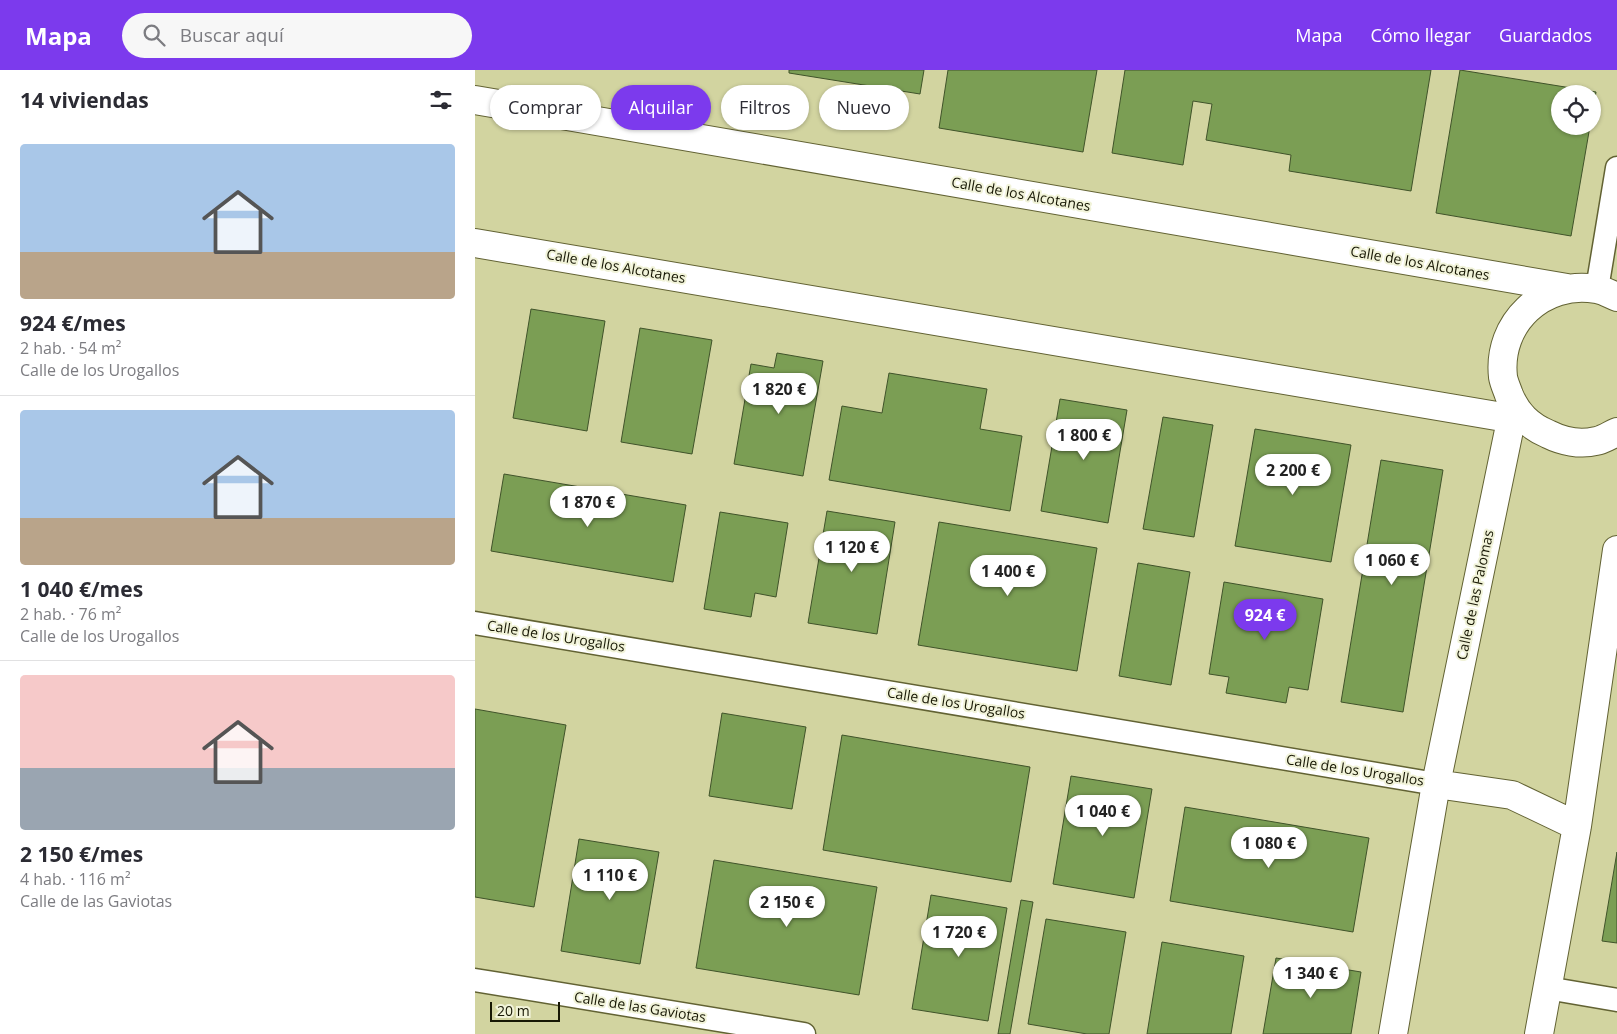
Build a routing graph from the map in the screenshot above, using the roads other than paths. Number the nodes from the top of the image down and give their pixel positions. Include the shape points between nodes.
1 (475, 100) edge
2 (1617, 168) edge
3 (475, 243) edge
4 (1567, 288) junction
5 (1607, 293) edge
6 (1517, 415) junction
7 (1617, 432) edge
8 (1617, 550) edge
9 (475, 623) edge
10 (1436, 784) junction
11 (1577, 826) junction
12 (475, 980) edge
13 (1547, 988) junction
14 (1617, 1000) edge
15 (804, 1034) edge
16 (1393, 1034) edge
17 (1539, 1034) edge

1 - 4 street, Calle de los Alcotanes
2 - 5 street
3 - 6 street, Calle de los Alcotanes
4 - 5 street, Calle de los Alcotanes
4 - 6 street via 1539,299 1522,314 1504,347 1503,378
6 - 7 street via 1535,429 1564,442 1595,442
6 - 10 street, Calle de las Palomas
8 - 11 street
9 - 10 street, Calle de los Urogallos
10 - 11 street via 1513,795
10 - 16 street, Calle de las Palomas
11 - 13 street
12 - 15 street, Calle de las Gaviotas
13 - 14 street
13 - 17 street

